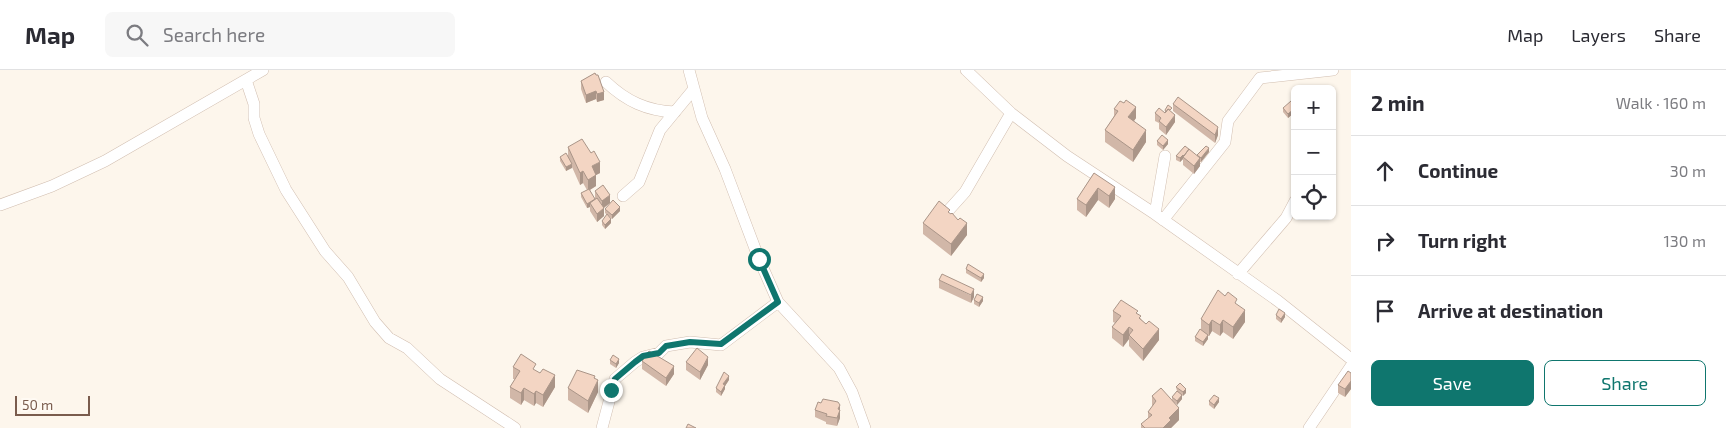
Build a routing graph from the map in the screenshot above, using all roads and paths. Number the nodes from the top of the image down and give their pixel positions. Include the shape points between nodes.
1 (263, 70) edge
2 (689, 70) edge
3 (966, 70) edge
4 (1333, 70) edge
5 (246, 80) junction
6 (606, 82) dead end
7 (693, 90) junction
8 (675, 112) junction
9 (1011, 113) junction
10 (1165, 156) dead end
11 (623, 196) dead end
12 (0, 205) edge
13 (1291, 209) edge
14 (947, 212) edge
15 (1159, 217) junction
16 (1238, 274) junction
17 (778, 302) junction
18 (1351, 359) edge
19 (1351, 366) edge
20 (515, 428) edge
21 (602, 428) edge
22 (865, 428) edge
23 (1310, 428) edge

1 - 5 street
2 - 7 street
3 - 9 street
4 - 15 street via 1260,78 1228,121 1225,142
5 - 12 street via 105,161 52,186
5 - 20 street via 259,134 286,190 325,251 348,277 375,322 389,338 407,348 440,378
6 - 8 street via 619,95 638,106
7 - 8 street
7 - 17 street
8 - 11 street via 660,130 639,182
9 - 14 street via 965,192
9 - 15 street via 1067,156
10 - 15 street
13 - 16 street
15 - 16 street
16 - 18 street
17 - 21 street via 721,344 690,342 666,346 659,353 643,356 615,379
17 - 22 street via 839,368
19 - 23 street

